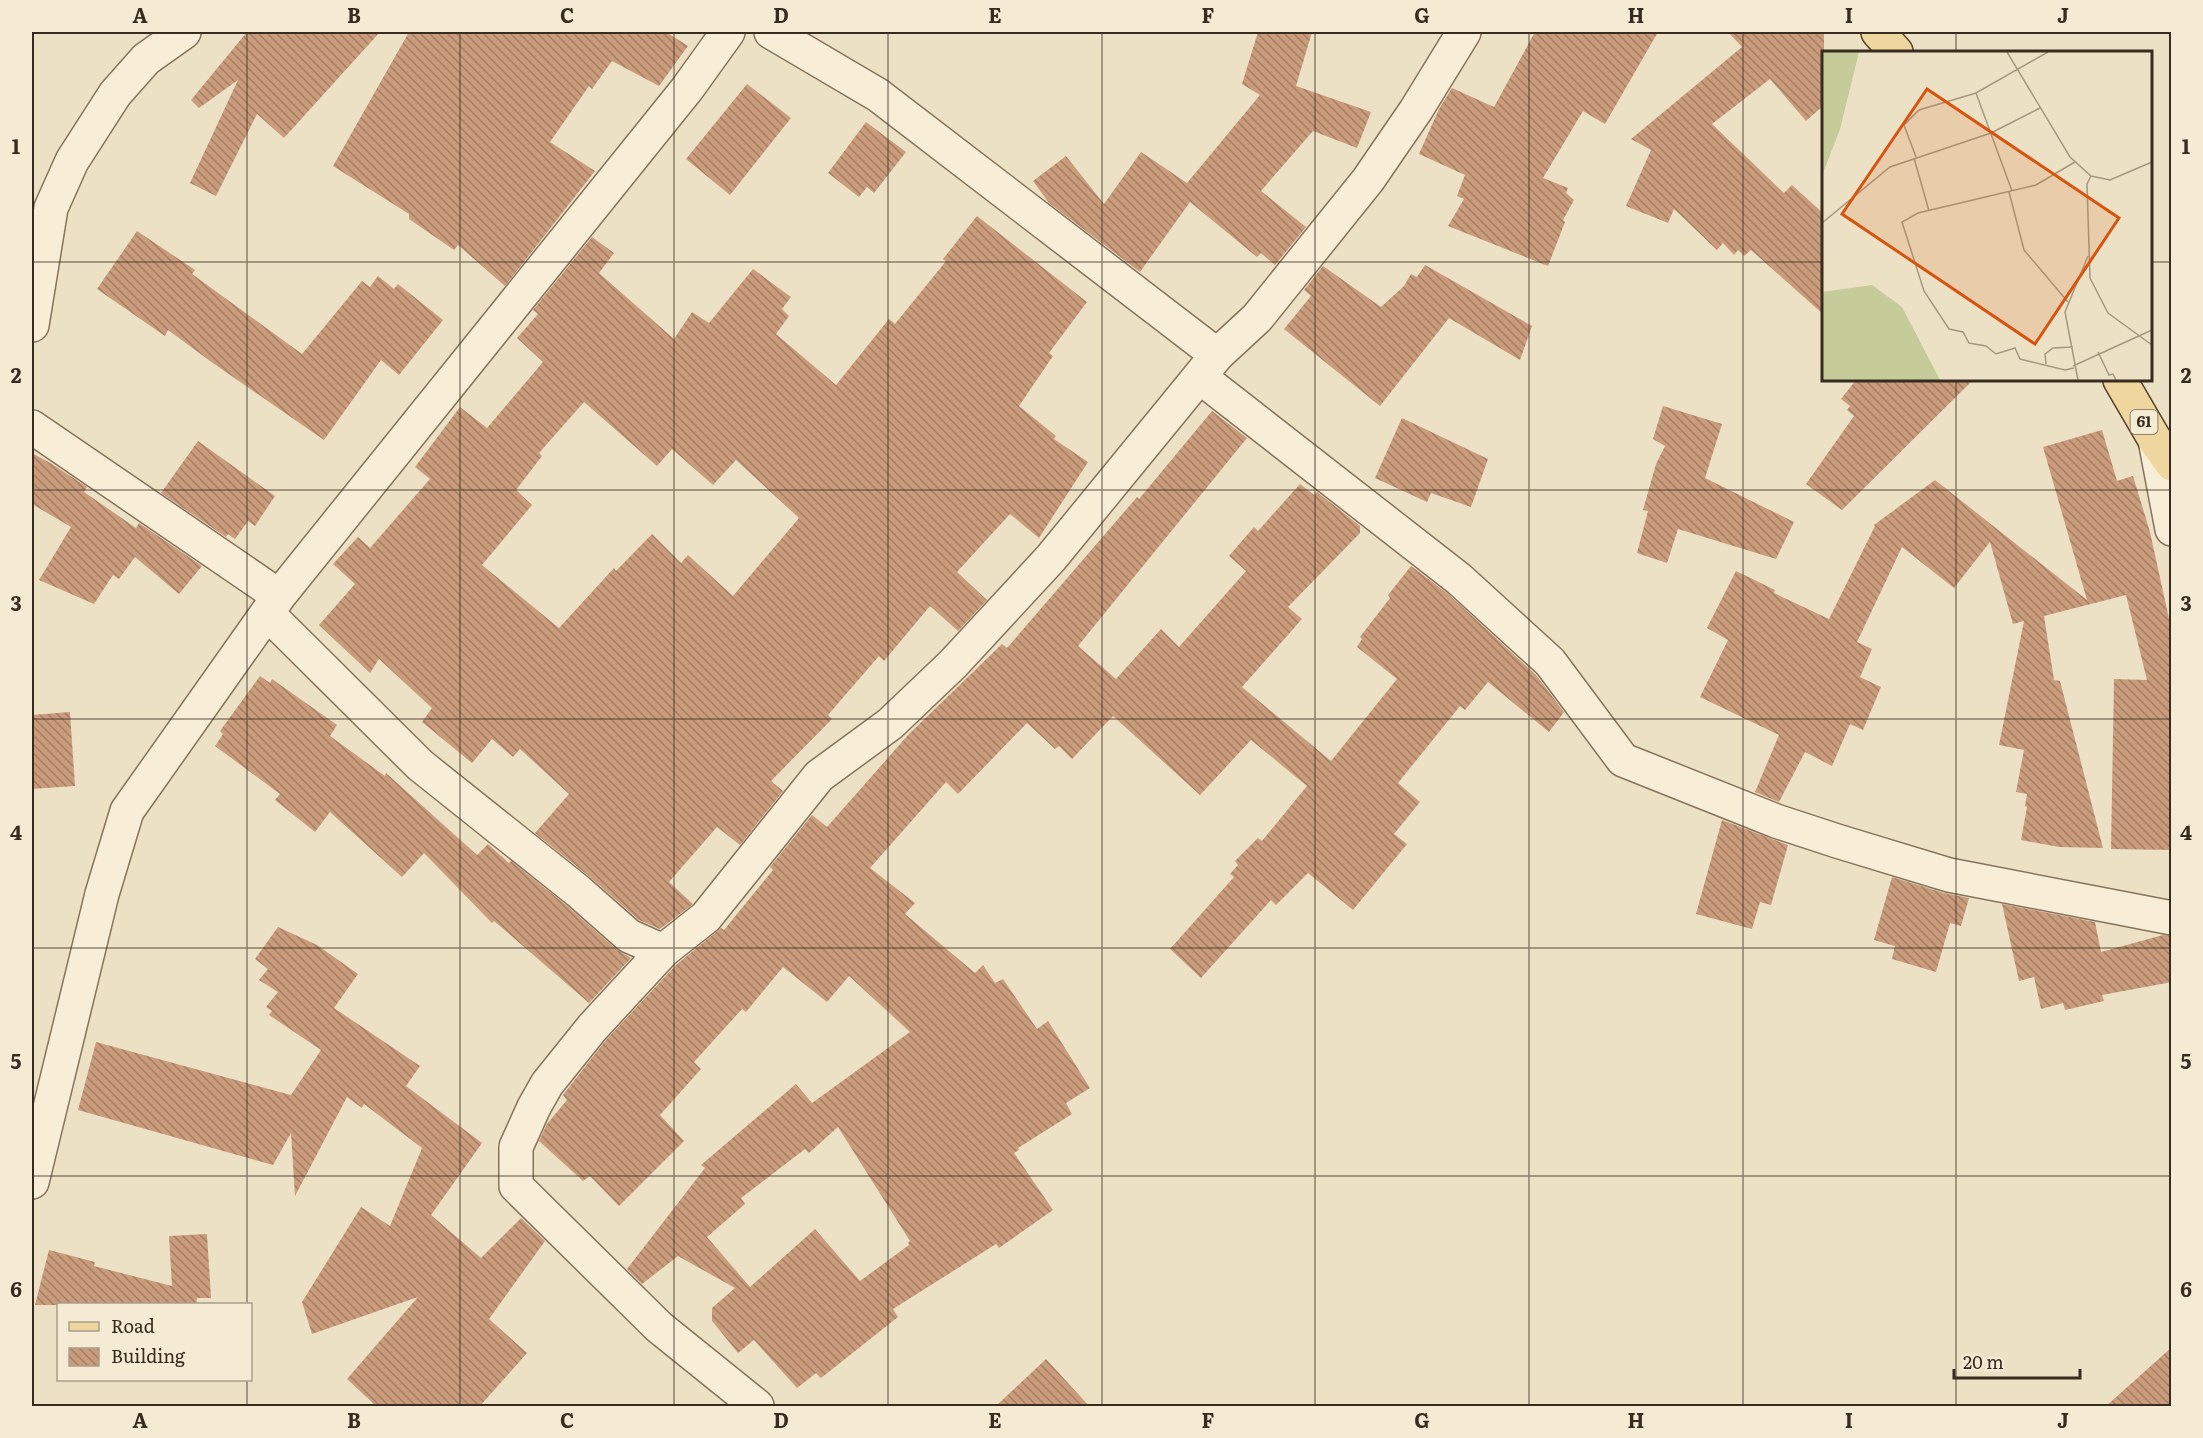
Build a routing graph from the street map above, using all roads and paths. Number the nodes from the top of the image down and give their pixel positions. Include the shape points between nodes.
1 (184, 32) edge
2 (728, 32) edge
3 (771, 32) edge
4 (1464, 32) edge
5 (1878, 32) edge
6 (1895, 51) edge
7 (32, 326) edge
8 (1208, 366) junction
9 (2121, 381) edge
10 (32, 427) edge
11 (2163, 452) edge
12 (2172, 529) edge
13 (273, 604) junction
14 (2172, 918) edge
15 (663, 951) junction
16 (32, 1182) edge
17 (757, 1407) edge

1 - 7 street via 146,59 115,94 72,161 51,208
2 - 13 street via 687,89
3 - 8 street via 878,95
4 - 8 street via 1368,180 1257,318
5 - 6 main road
8 - 14 street via 1459,579 1550,662 1623,760 1776,821 1949,875
8 - 15 street via 1052,558 890,724 819,776 706,917
9 - 11 main road, 61
10 - 13 street
11 - 12 street
13 - 15 street via 420,765 629,936
13 - 16 street via 127,811 102,894
15 - 17 street via 547,1084 516,1147 516,1186 658,1327

